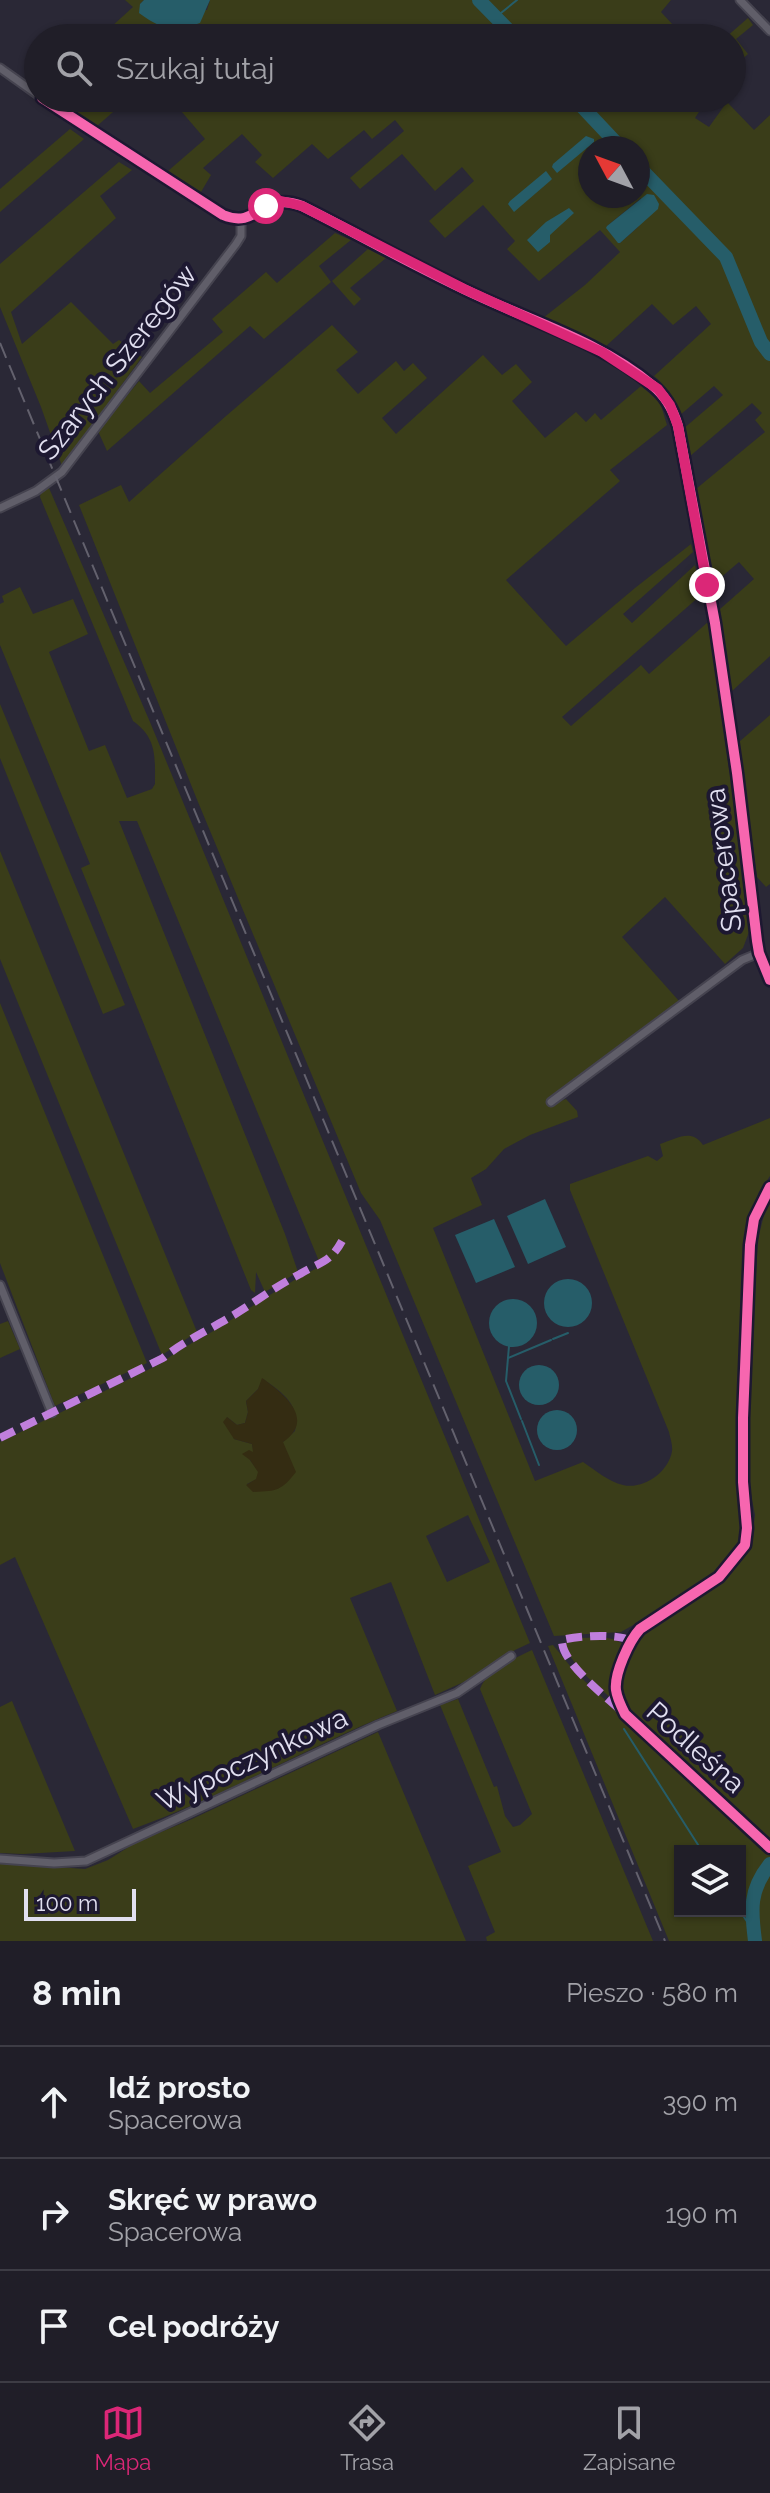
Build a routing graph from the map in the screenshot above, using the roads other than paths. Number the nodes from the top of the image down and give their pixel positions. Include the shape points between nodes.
1 (740, 0) edge
2 (770, 31) edge
3 (0, 68) edge
4 (24, 85) edge
5 (64, 112) edge
6 (241, 220) junction
7 (0, 508) edge
8 (759, 953) junction
9 (770, 980) edge
10 (551, 1102) dead end
11 (770, 1187) edge
12 (0, 1285) edge
13 (52, 1413) dead end
14 (511, 1656) dead end
15 (770, 1848) edge
16 (0, 1859) edge

1 - 2 street
3 - 4 street
5 - 6 street via 216,212
6 - 7 street, Szarych Szeregów via 236,244 75,458 36,491
6 - 8 street, Spacerowa via 277,201 302,206 472,293 589,345 666,398 683,451 715,623
8 - 9 street, Spacerowa
8 - 10 street, Spacerowa via 742,960
11 - 15 street, Podleśna via 754,1219 750,1245 743,1418 745,1545 719,1577 640,1629 616,1683 625,1714
12 - 13 street
14 - 16 street, Wypoczynkowa via 457,1693 86,1861

